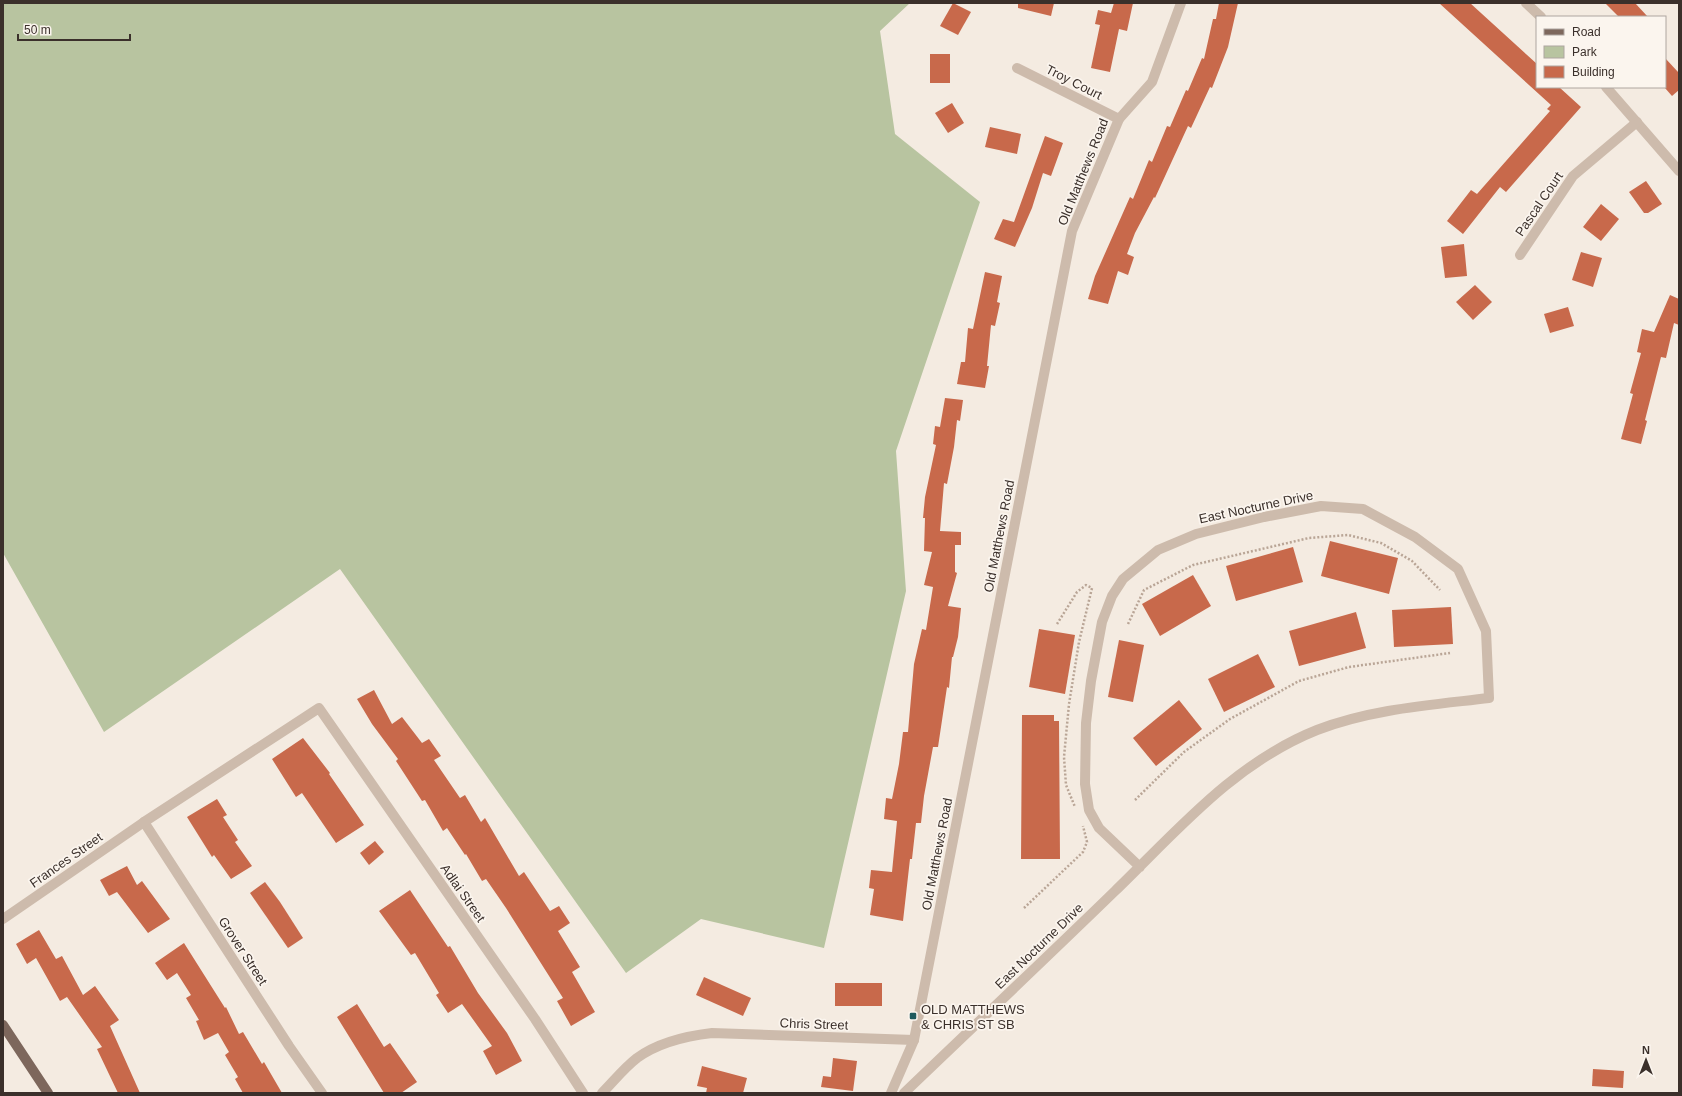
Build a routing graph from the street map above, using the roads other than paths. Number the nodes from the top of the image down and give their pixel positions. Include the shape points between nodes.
1 (1182, 3) edge
2 (1526, 3) edge
3 (1540, 16) edge
4 (1017, 68) dead end
5 (1607, 88) edge
6 (1118, 119) junction
7 (1636, 122) junction
8 (1679, 172) edge
9 (1520, 255) dead end
10 (319, 708) joint
11 (144, 822) junction
12 (1140, 867) junction
13 (3, 919) edge
14 (3, 1025) edge
15 (914, 1040) junction
16 (48, 1093) edge
17 (322, 1093) edge
18 (584, 1093) edge
19 (602, 1093) edge
20 (891, 1093) edge
21 (904, 1093) edge

1 - 6 street, Old Matthews Road via 1152,82
2 - 3 street
4 - 6 street, Troy Court
5 - 7 street
6 - 15 street, Old Matthews Road via 1072,231
7 - 8 street
7 - 9 street, Pascal Court via 1573,176
10 - 11 street, Frances Street
10 - 18 street, Adlai Street
11 - 13 street, Frances Street
11 - 17 street, Grover Street
12 - 12 street, East Nocturne Drive via 1225,785 1288,744 1330,726 1382,712 1488,698 1486,631 1458,569 1415,537 1362,509 1321,506 1196,534 1158,550 1123,579 1112,596 1102,622 1091,681 1086,723 1086,784 1089,810 1099,828
12 - 21 street, East Nocturne Drive
14 - 16 main road
15 - 19 street, Chris Street via 712,1034 688,1036 666,1043 637,1058
15 - 20 street, Old Matthews Road

